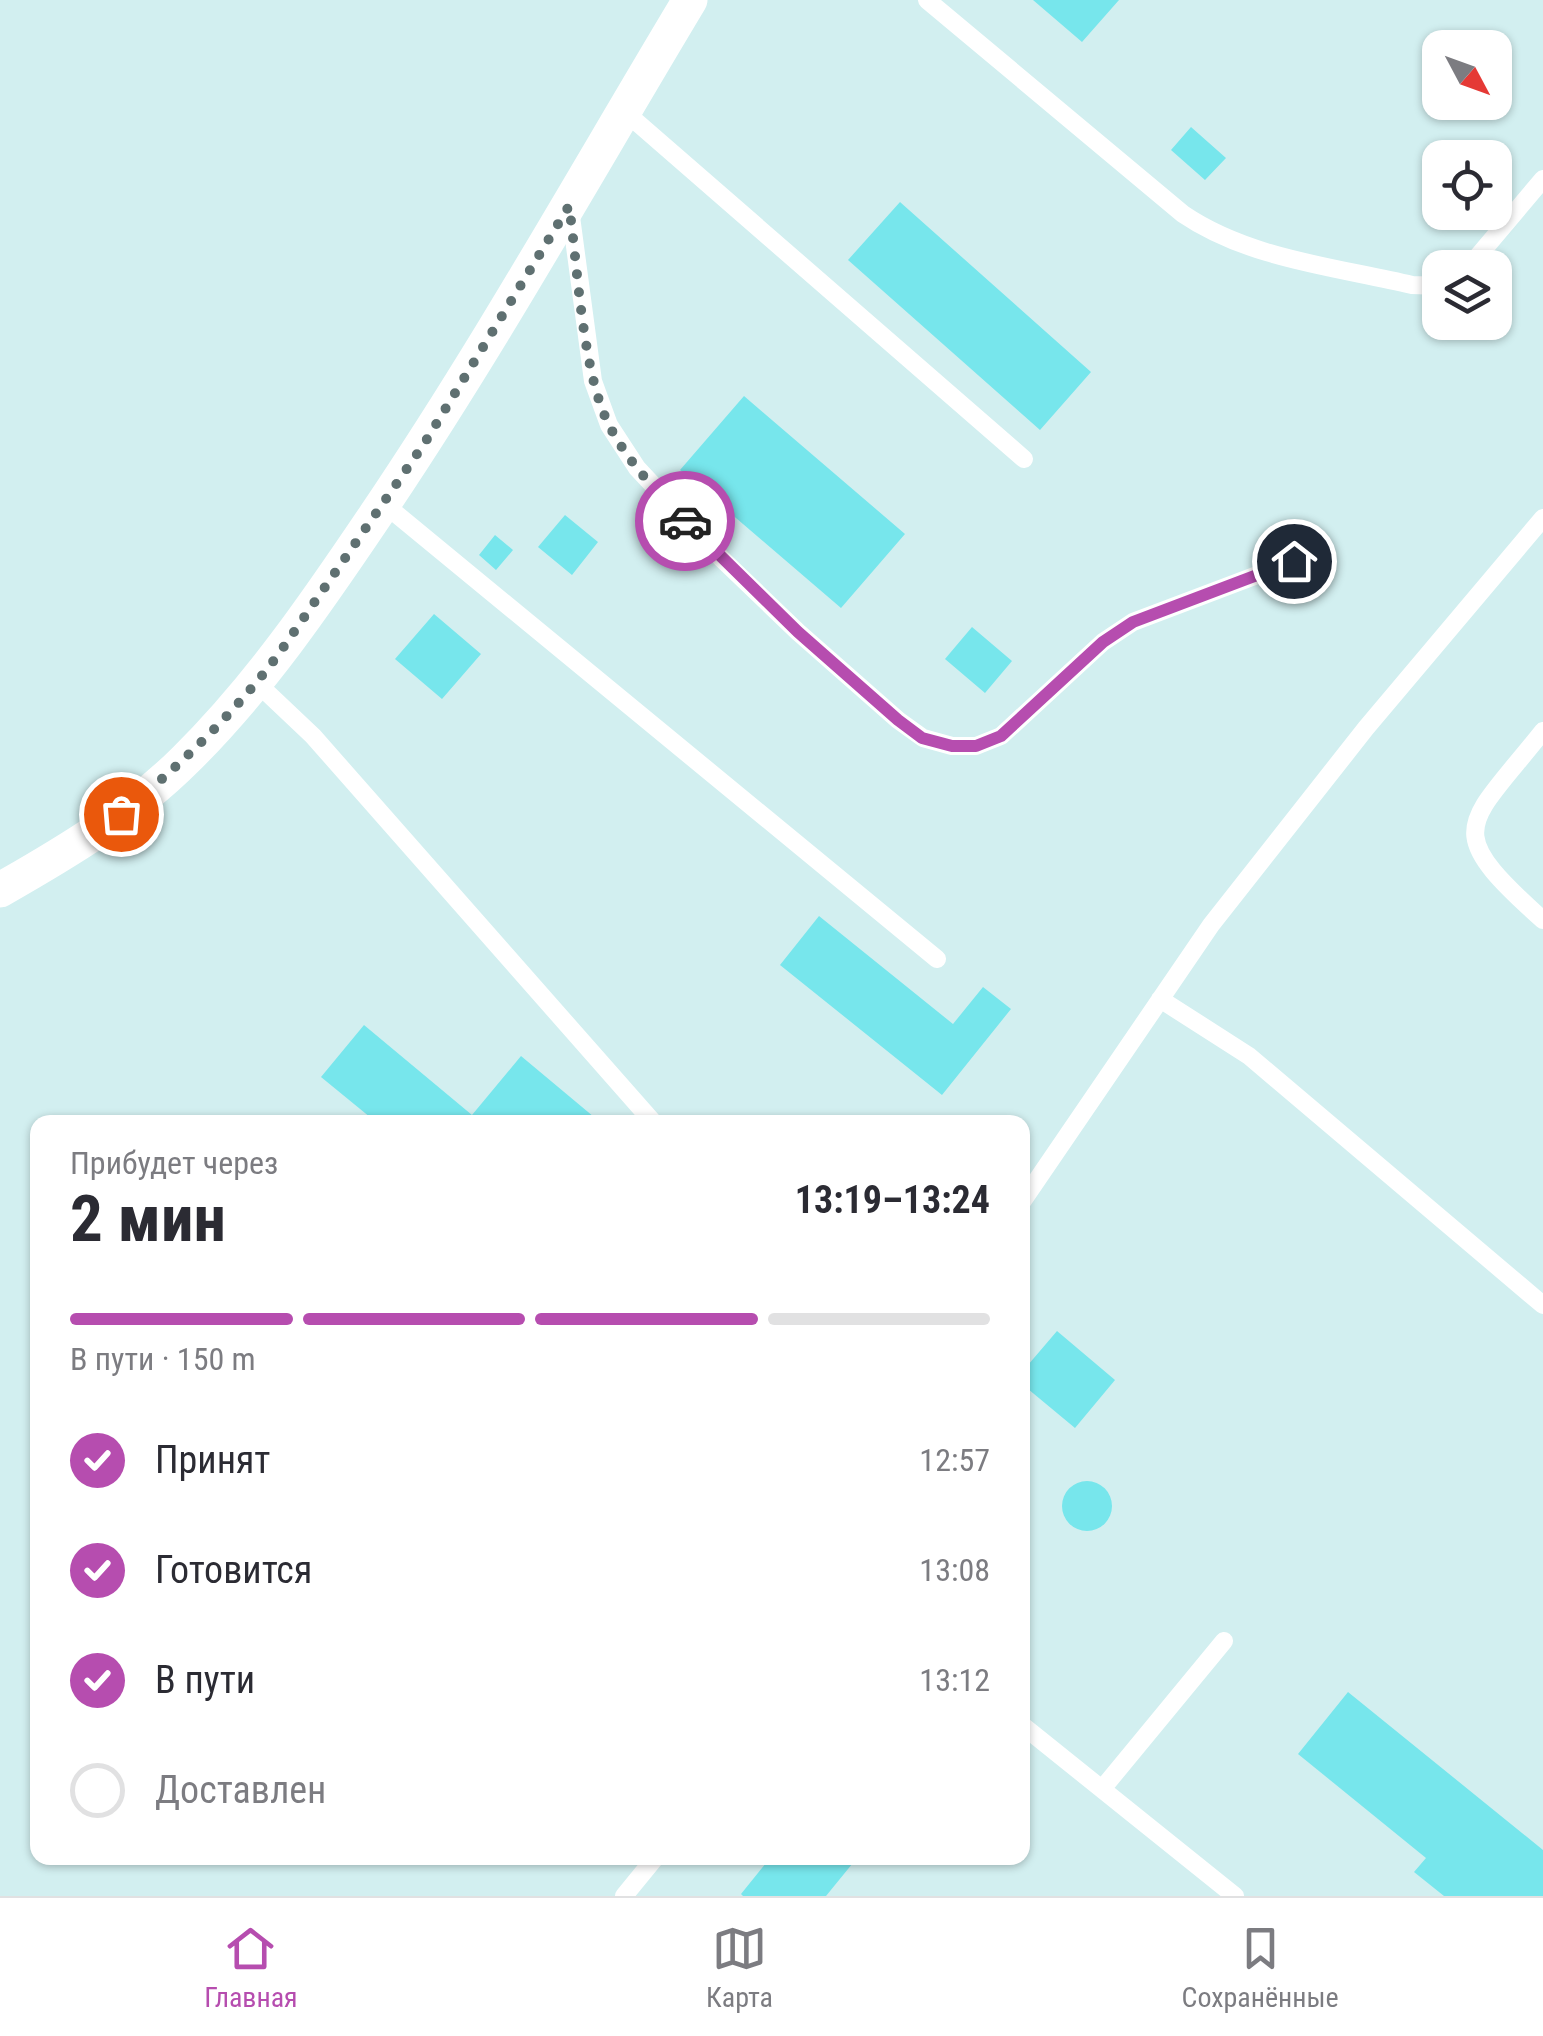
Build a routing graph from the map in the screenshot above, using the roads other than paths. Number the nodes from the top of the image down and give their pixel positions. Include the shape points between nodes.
1 (690, 0) edge
2 (926, 0) edge
3 (624, 110) junction
4 (1543, 180) edge
5 (569, 206) junction
6 (1483, 250) edge
7 (1422, 285) edge
8 (1024, 459) dead end
9 (384, 503) junction
10 (1543, 518) edge
11 (1294, 561) dead end
12 (257, 683) junction
13 (1543, 731) edge
14 (0, 890) edge
15 (1543, 920) edge
16 (938, 959) dead end
17 (1160, 999) junction
18 (647, 1115) edge
19 (1030, 1190) edge
20 (1543, 1305) edge
21 (1224, 1641) dead end
22 (1030, 1730) edge
23 (1102, 1789) junction
24 (649, 1865) edge
25 (624, 1896) edge
26 (1235, 1896) edge

1 - 3 street
2 - 7 lane via 1210,233 1242,246
3 - 5 street
3 - 8 lane
4 - 6 lane
5 - 9 street
5 - 11 lane via 593,381 609,424 637,468 798,632 922,738 976,746 1001,736 1133,622
9 - 12 street
9 - 16 lane
10 - 17 lane via 1366,728
12 - 14 street via 184,762 121,814
12 - 18 lane via 334,760
13 - 15 lane via 1476,815 1472,838 1504,886
17 - 19 lane
17 - 20 lane via 1249,1056
21 - 23 lane
22 - 23 lane
23 - 26 lane
24 - 25 lane

